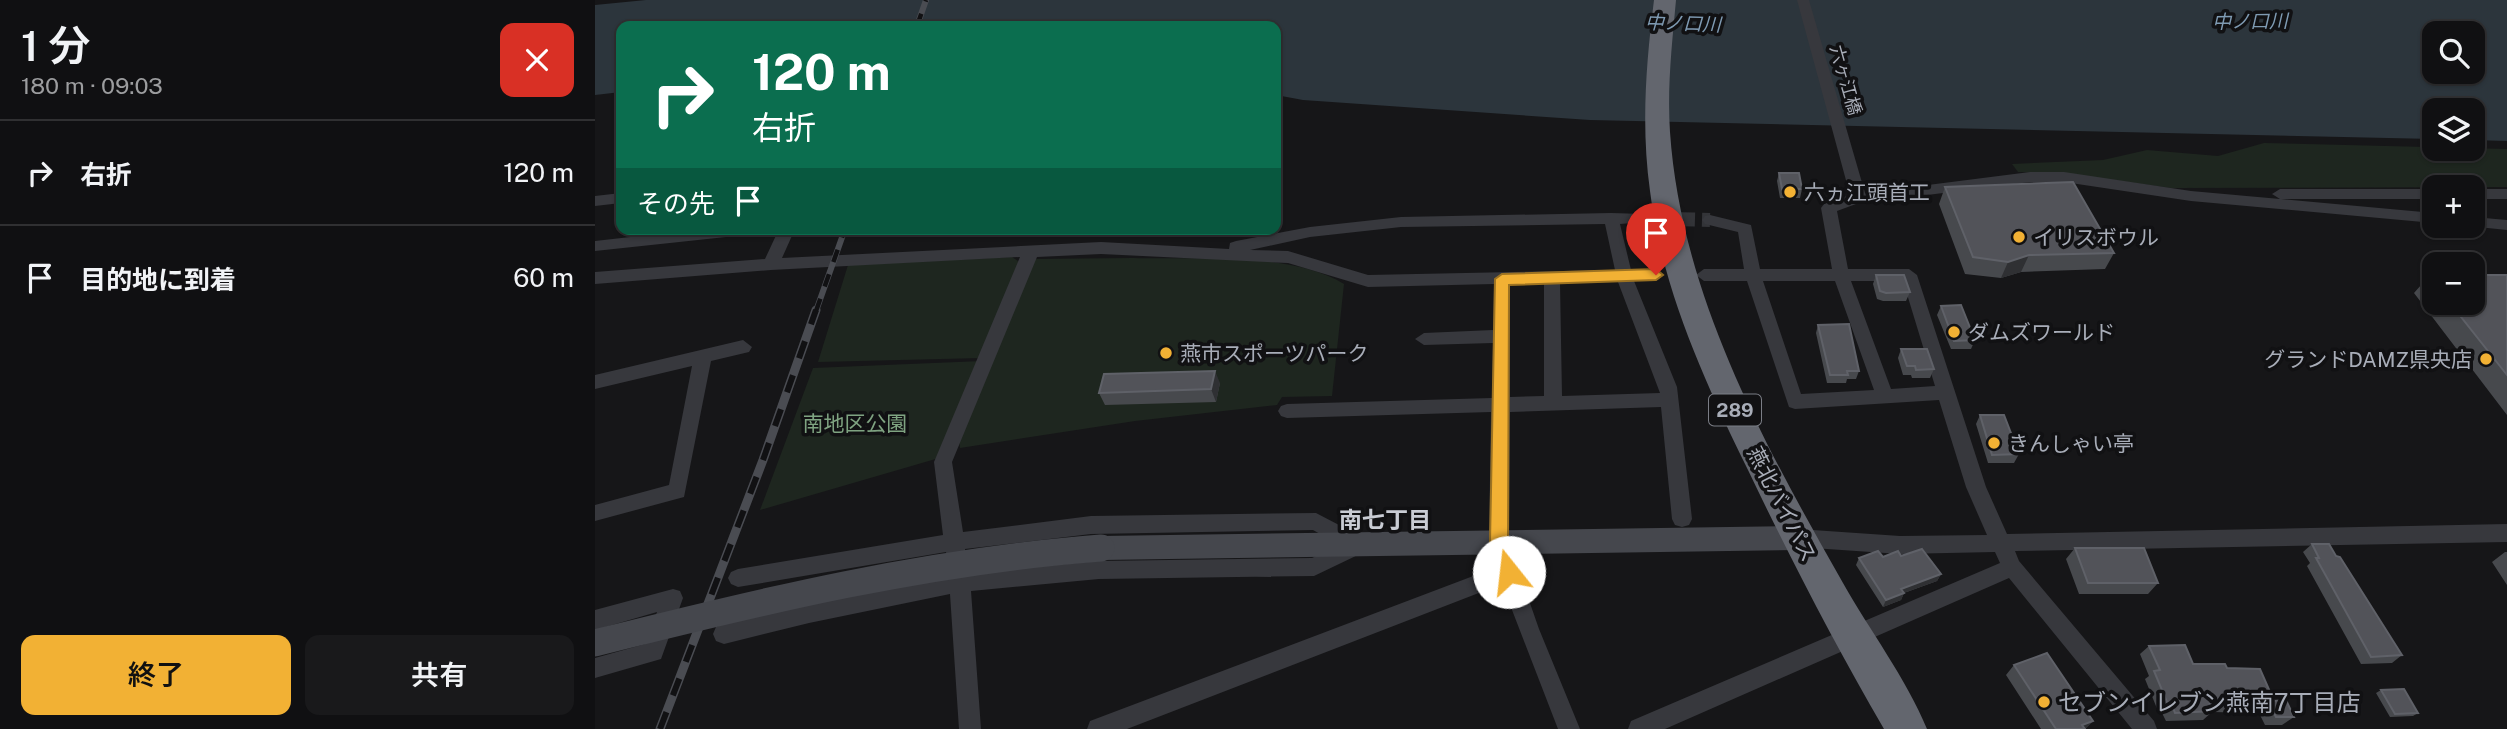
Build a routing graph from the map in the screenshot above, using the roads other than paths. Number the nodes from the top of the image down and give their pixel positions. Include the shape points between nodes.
1 (1665, 0) edge
2 (1803, 0) edge
3 (2175, 194) junction
4 (2422, 194) edge
5 (2485, 194) edge
6 (2507, 194) edge
7 (616, 199) edge
8 (1859, 199) junction
9 (595, 201) edge
10 (2422, 217) edge
11 (1611, 218) junction
12 (1639, 218) tunnel mouth
13 (1710, 220) tunnel mouth
14 (2485, 223) edge
15 (2507, 225) edge
16 (698, 235) edge
17 (784, 235) edge
18 (595, 246) edge
19 (1031, 251) junction
20 (1212, 252) junction
21 (771, 264) junction
22 (1656, 275) dead end
23 (1704, 275) dead end
24 (1753, 275) junction
25 (1624, 276) junction
26 (1841, 276) junction
27 (595, 278) edge
28 (1552, 278) junction
29 (1502, 279) junction
30 (1502, 336) junction
31 (1424, 339) dead end
32 (743, 347) dead end
33 (703, 356) junction
34 (595, 382) edge
35 (1947, 392) junction
36 (1885, 396) junction
37 (1670, 400) junction
38 (1553, 402) junction
39 (1501, 403) junction
40 (1287, 411) dead end
41 (595, 513) edge
42 (1682, 519) dead end
43 (2507, 533) edge
44 (1798, 538) junction
45 (955, 542) junction
46 (1499, 543) junction
47 (2001, 544) junction
48 (1358, 545) junction
49 (2013, 567) junction
50 (1509, 572) junction
51 (738, 578) dead end
52 (960, 583) junction
53 (595, 620) edge
54 (724, 634) dead end
55 (1851, 638) junction
56 (595, 643) edge
57 (595, 668) edge
58 (970, 729) edge
59 (1098, 729) edge
60 (1569, 729) edge
61 (1639, 729) edge
62 (1907, 729) edge
63 (2146, 729) edge

1 - 44 highway, 燕北バイパス / 289 via 1657,82 1659,167 1671,236 1723,387
2 - 8 street, 六ヶ江橋
3 - 4 street
3 - 8 street via 2064,177 2030,177
3 - 10 street
5 - 6 street
7 - 9 street
8 - 26 street via 1829,208
11 - 12 street
11 - 20 street via 1401,222 1310,232
11 - 25 street
13 - 24 street via 1745,229
14 - 15 street
16 - 18 street
17 - 21 street
19 - 20 street
19 - 21 street
19 - 45 street via 943,461
20 - 29 street via 1288,257 1368,281
21 - 27 street
22 - 25 street
23 - 24 street
24 - 26 street
24 - 36 street via 1795,402
25 - 28 street
25 - 37 street
26 - 35 street via 1909,275
26 - 36 street
28 - 29 street
28 - 38 street
29 - 30 street
30 - 31 street
30 - 39 street
32 - 33 street
33 - 34 street
33 - 41 street via 677,491
35 - 36 street
35 - 47 street via 1976,486
37 - 38 street
37 - 42 street
38 - 39 street
39 - 40 street
39 - 46 street
43 - 47 street
44 - 46 street
44 - 47 street via 1900,545
44 - 55 highway, 燕北バイパス / 289
45 - 48 street via 1091,525 1316,521
45 - 51 street
45 - 52 street
46 - 48 street
46 - 50 street
47 - 49 street
48 - 52 street via 1314,567 1099,570
48 - 56 street, bridge via 1053,551 897,573
49 - 55 street
49 - 63 street
50 - 59 street
50 - 60 street
52 - 54 street
52 - 58 street
53 - 57 street via 673,598 653,652
55 - 61 street
55 - 62 highway, 289

